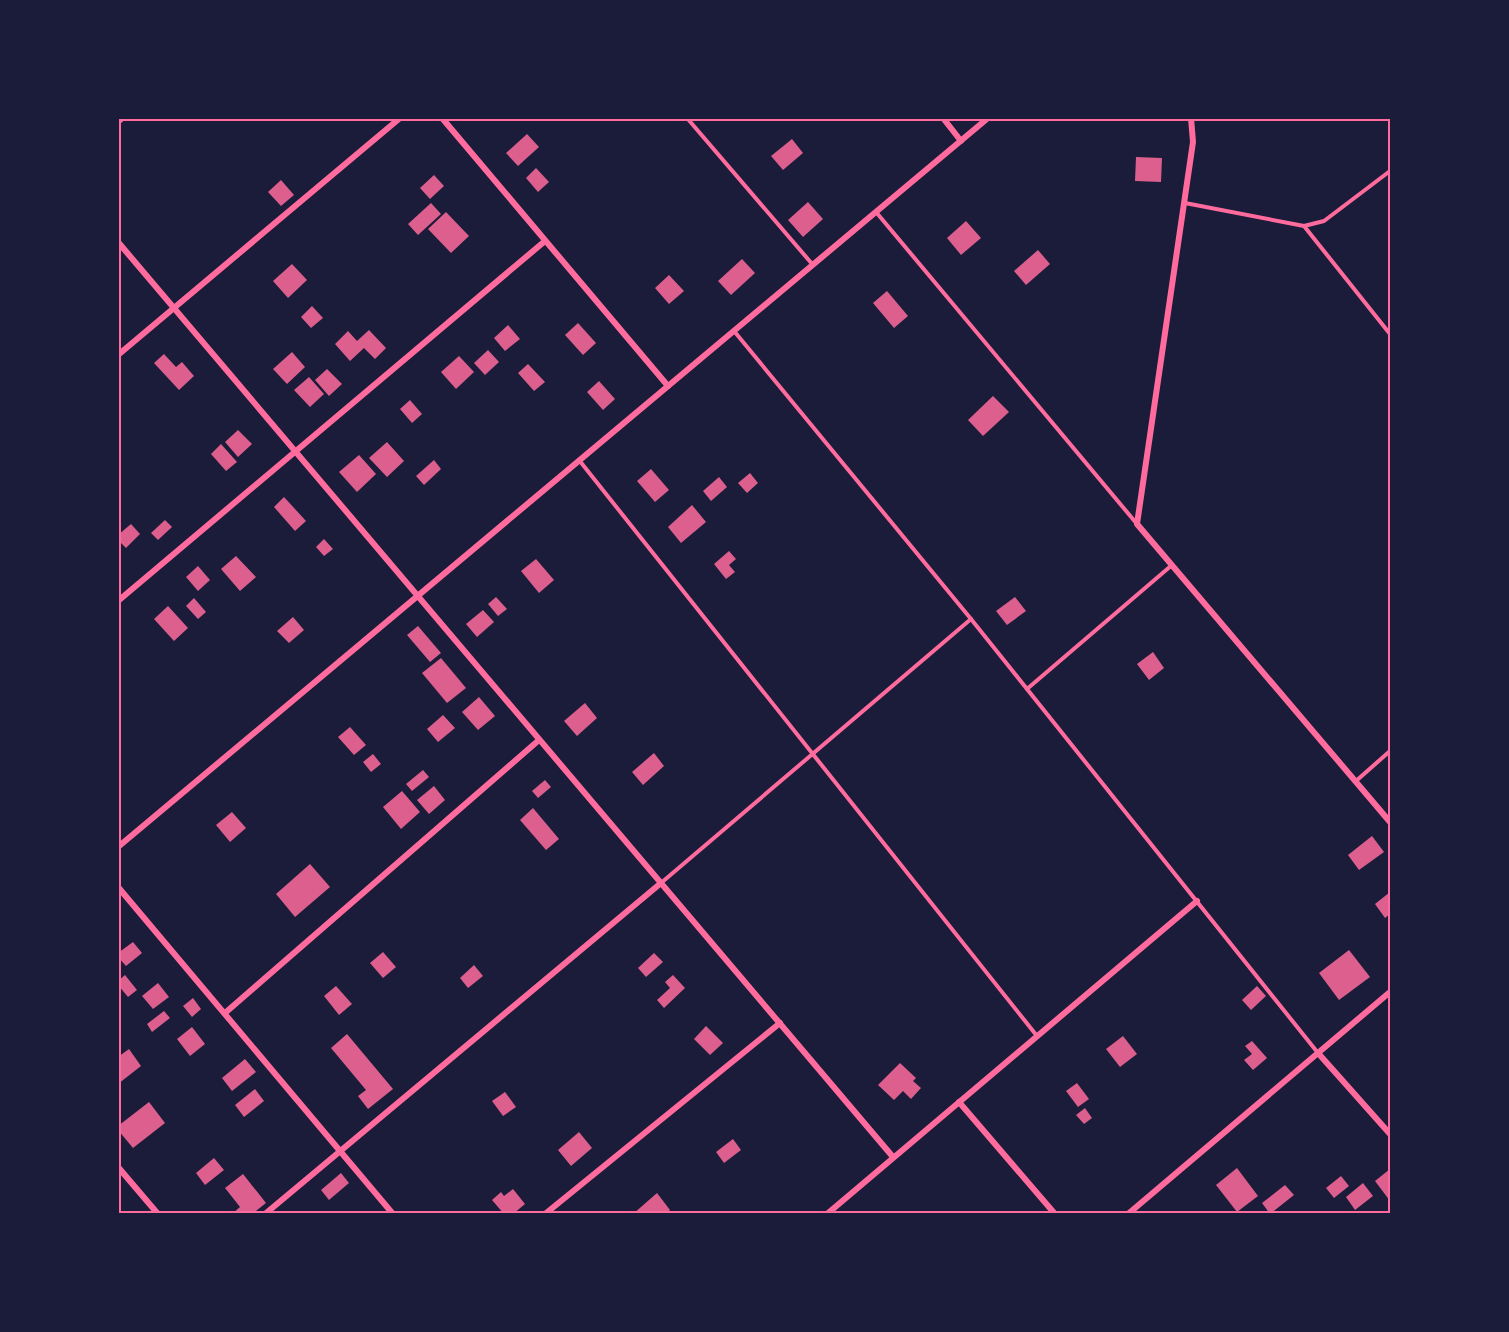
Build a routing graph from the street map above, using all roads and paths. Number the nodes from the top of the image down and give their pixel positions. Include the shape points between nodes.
1 (124, 118) edge
2 (400, 118) edge
3 (442, 118) edge
4 (687, 118) edge
5 (943, 118) edge
6 (988, 118) edge
7 (1191, 118) edge
8 (118, 123) edge
9 (961, 141) junction
10 (1390, 171) edge
11 (1185, 202) junction
12 (876, 212) junction
13 (1305, 226) junction
14 (545, 241) junction
15 (118, 242) edge
16 (813, 265) junction
17 (174, 308) junction
18 (734, 331) junction
19 (1390, 334) edge
20 (118, 355) edge
21 (668, 386) junction
22 (296, 452) junction
23 (579, 460) junction
24 (1137, 524) junction
25 (1172, 565) junction
26 (418, 596) junction
27 (118, 601) edge
28 (971, 619) junction
29 (1027, 689) junction
30 (539, 740) junction
31 (1390, 751) edge
32 (814, 755) junction
33 (1356, 781) junction
34 (1390, 822) edge
35 (118, 847) edge
36 (661, 883) junction
37 (118, 887) edge
38 (1197, 901) junction
39 (1390, 992) edge
40 (225, 1013) junction
41 (780, 1023) junction
42 (1037, 1036) junction
43 (1318, 1053) junction
44 (959, 1102) junction
45 (1390, 1134) edge
46 (340, 1151) junction
47 (893, 1157) junction
48 (118, 1167) edge
49 (158, 1214) edge
50 (265, 1214) edge
51 (393, 1214) edge
52 (545, 1214) edge
53 (827, 1214) edge
54 (1055, 1214) edge
55 (1128, 1214) edge

1 - 8 lane
2 - 17 street
3 - 14 street
4 - 16 lane
5 - 9 street
6 - 9 street
7 - 11 street via 1193,142
9 - 12 street
10 - 13 lane via 1324,221
11 - 13 lane
11 - 24 street
12 - 16 street
12 - 24 lane
13 - 19 lane
14 - 21 street
14 - 22 street
15 - 17 street
16 - 18 street
17 - 20 street
17 - 22 street
18 - 21 street
18 - 28 lane
21 - 23 street
22 - 26 street
22 - 27 street
23 - 26 street
23 - 32 lane
24 - 25 street
25 - 29 lane
25 - 33 street
26 - 30 street
26 - 35 street
28 - 29 lane
28 - 32 lane
29 - 38 lane
30 - 36 street
30 - 40 street
31 - 33 lane
32 - 36 lane
32 - 42 lane
33 - 34 street
36 - 41 street
36 - 46 street
37 - 40 street
38 - 42 street
38 - 43 lane
39 - 43 street
40 - 46 street
41 - 47 street
41 - 52 street
42 - 44 street
43 - 45 street
43 - 55 street
44 - 47 street
44 - 54 street
46 - 50 street
46 - 51 street
47 - 53 street
48 - 49 street

